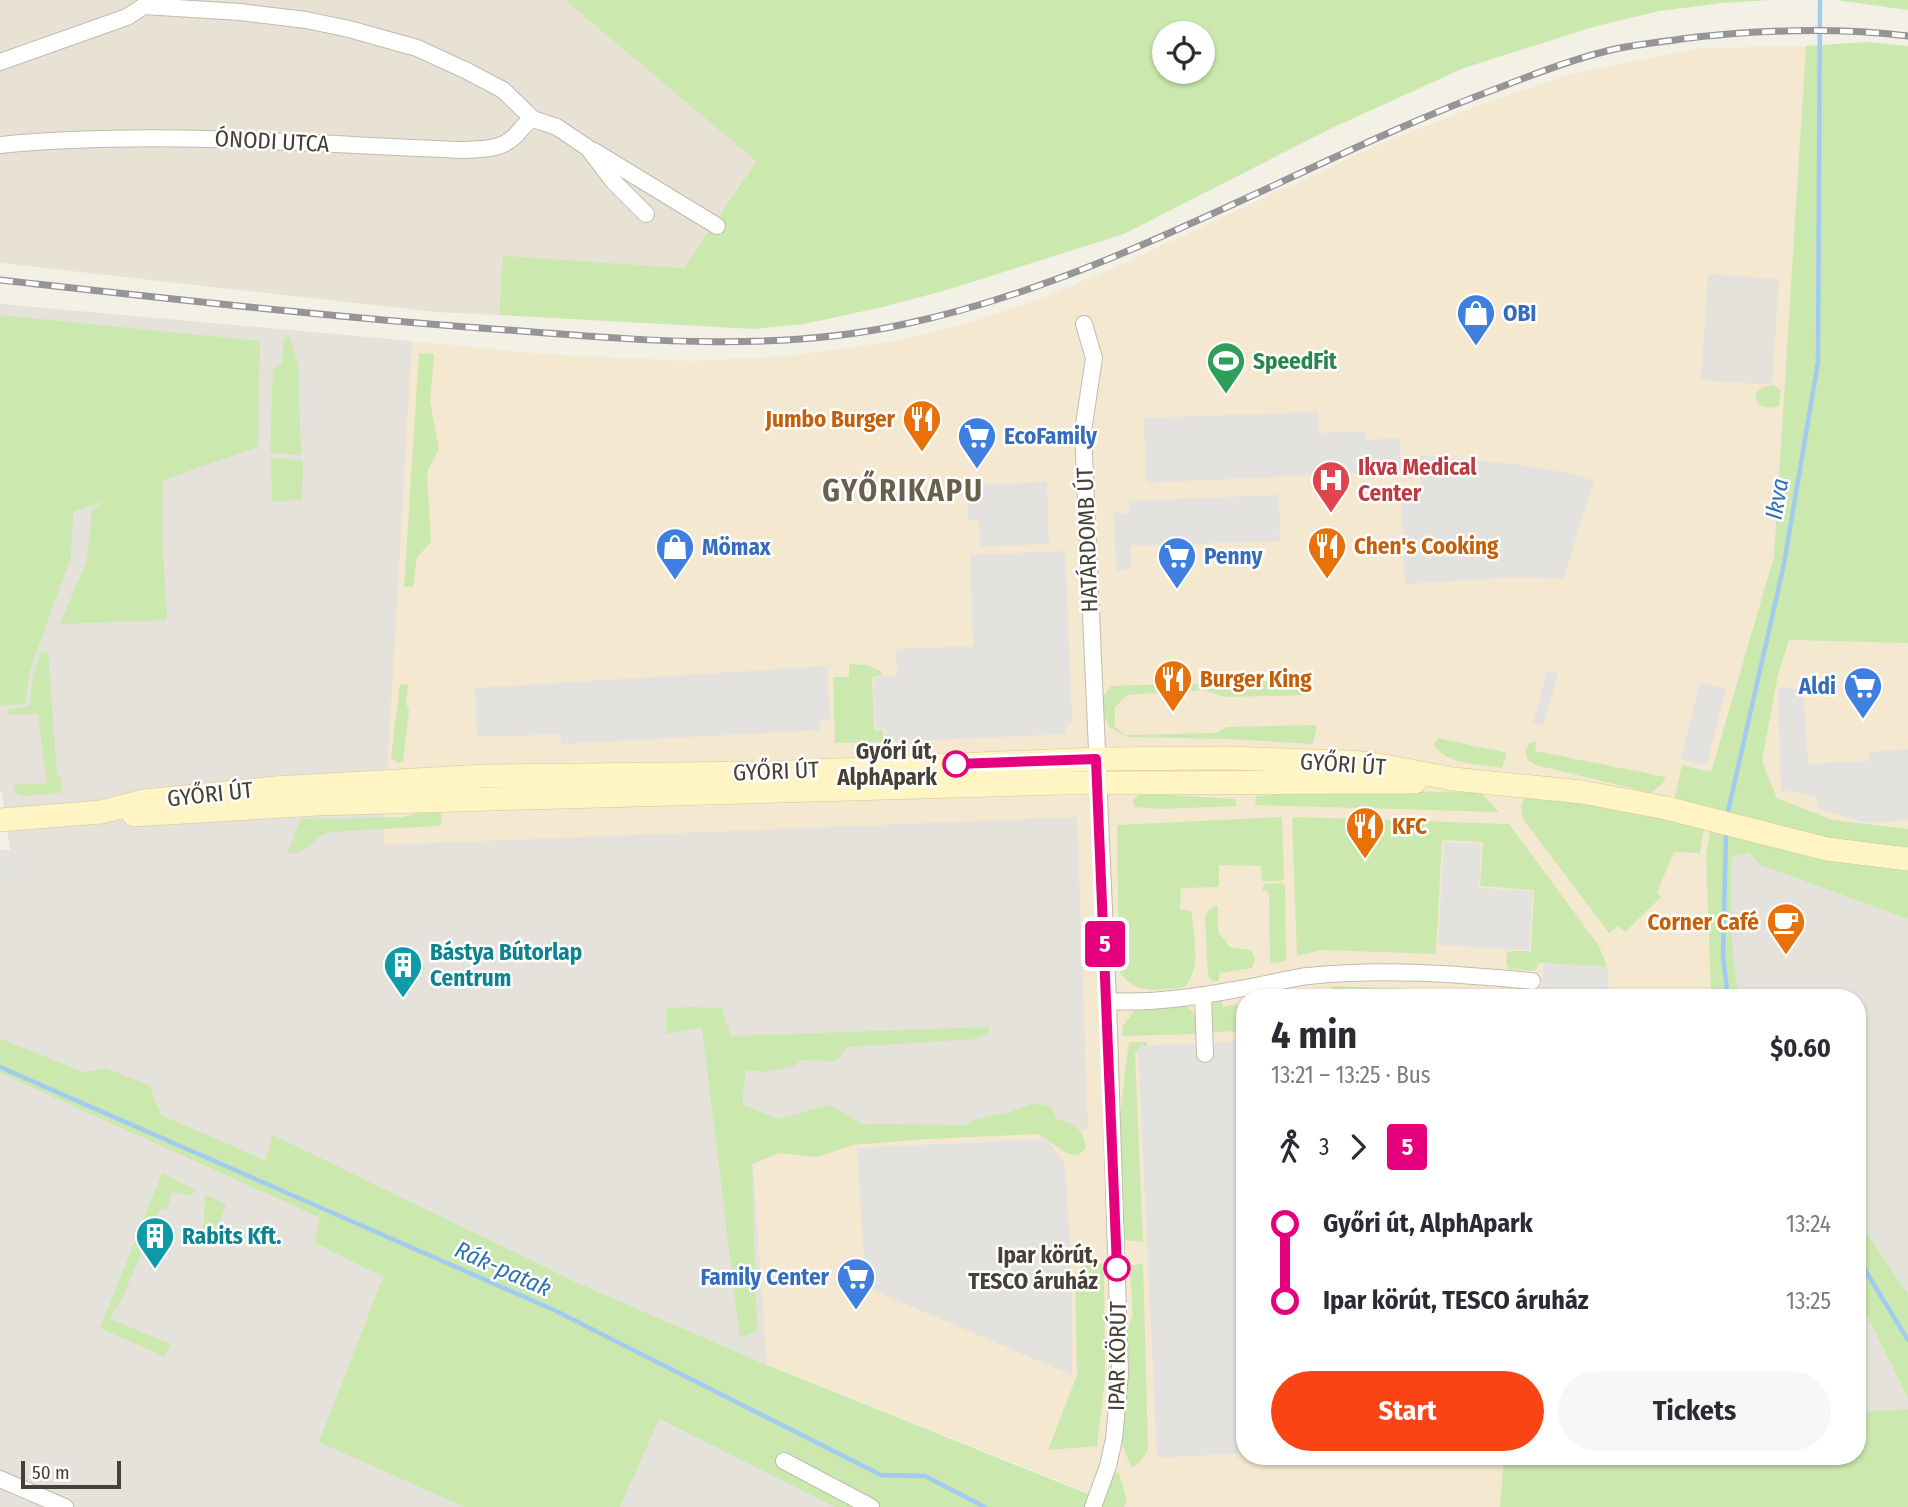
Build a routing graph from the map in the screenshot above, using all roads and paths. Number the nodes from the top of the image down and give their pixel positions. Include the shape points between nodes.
1 (145, 3) edge
2 (0, 62) edge
3 (533, 119) junction
4 (0, 145) edge
5 (588, 148) junction
6 (646, 214) dead end
7 (717, 226) dead end
8 (1083, 324) dead end
9 (1096, 759) junction
10 (1453, 779) junction
11 (1097, 783) junction
12 (101, 812) junction
13 (0, 820) edge
14 (1908, 859) edge
15 (1532, 981) dead end
16 (1236, 989) edge
17 (1237, 989) edge
18 (1203, 996) junction
19 (1108, 1001) junction
20 (1205, 1054) dead end
21 (784, 1461) dead end
22 (0, 1479) edge
23 (65, 1507) edge
24 (871, 1507) edge
25 (1093, 1507) edge

1 - 2 street via 127,17
1 - 3 street via 306,20 383,38 416,48 503,90
3 - 4 street, ÓNODI UTCA via 498,148 460,150 213,138
3 - 5 street via 557,127
5 - 6 street
5 - 7 street
8 - 9 street, HATÁRDOMB ÚT via 1094,358 1083,431
9 - 10 main road, GYŐRI ÚT via 1350,762
9 - 11 street, HATÁRDOMB ÚT
9 - 12 main road, GYŐRI ÚT via 767,773 475,776 261,789 144,801
10 - 11 main road, GYŐRI ÚT
10 - 14 main road, GYŐRI ÚT via 1582,792 1827,849
11 - 12 main road, GYŐRI ÚT via 317,804 143,816
11 - 19 street, IPAR KÖRÚT
12 - 13 main road, GYŐRI ÚT
15 - 17 street via 1346,972
16 - 18 street
18 - 19 street
18 - 20 street
19 - 25 street, IPAR KÖRÚT via 1120,1374 1114,1439
21 - 24 street
22 - 23 street

